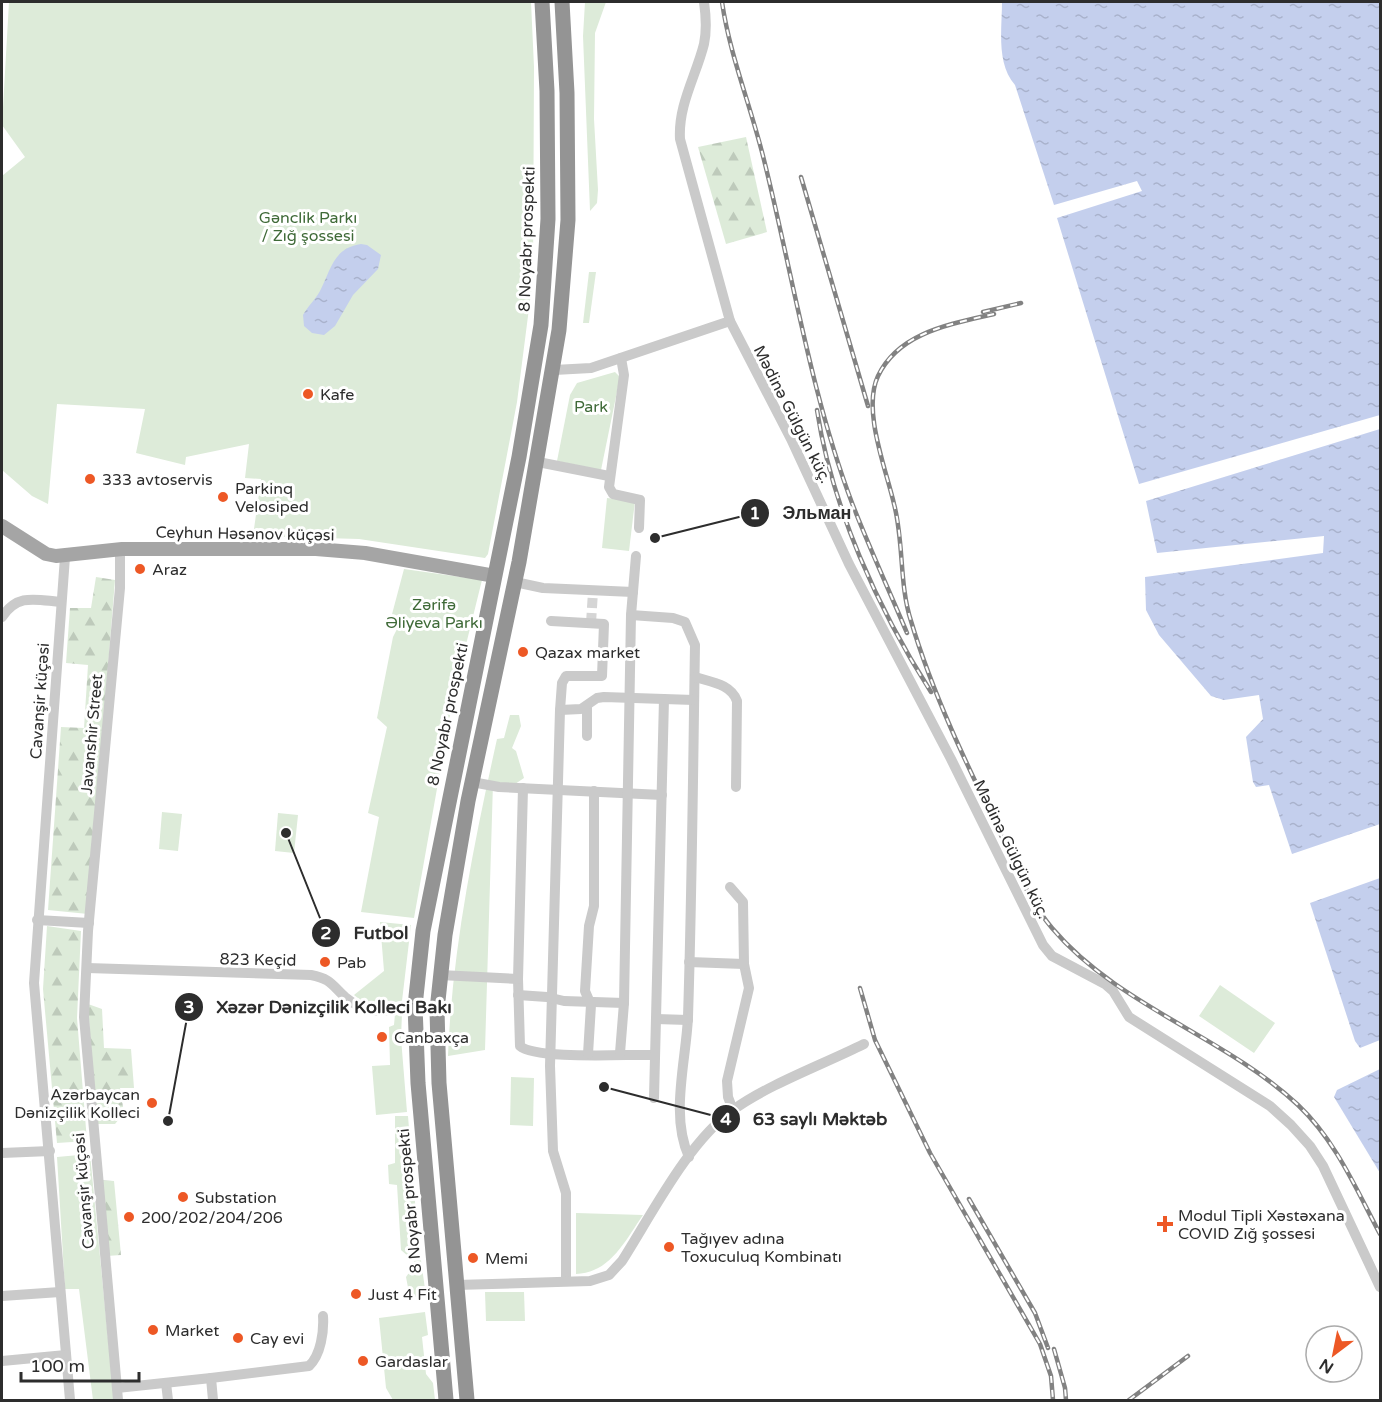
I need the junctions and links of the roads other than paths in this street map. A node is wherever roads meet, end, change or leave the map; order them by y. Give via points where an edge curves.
1 (542, 2) edge
2 (562, 2) edge
3 (704, 2) edge
4 (730, 321) junction
5 (621, 358) junction
6 (554, 370) junction
7 (538, 462) junction
8 (609, 476) junction
9 (2, 526) edge
10 (639, 528) dead end
11 (120, 549) junction
12 (636, 556) dead end
13 (65, 557) junction
14 (495, 576) junction
15 (515, 582) junction
16 (633, 592) junction
17 (61, 602) junction
18 (631, 615) junction
19 (2, 617) edge
20 (551, 621) dead end
21 (694, 677) junction
22 (630, 697) junction
23 (664, 699) junction
24 (694, 700) junction
25 (587, 707) junction
26 (560, 710) junction
27 (587, 736) dead end
28 (472, 782) junction
29 (736, 787) dead end
30 (523, 788) junction
31 (556, 790) junction
32 (594, 792) junction
33 (629, 793) junction
34 (662, 795) junction
35 (730, 887) dead end
36 (37, 920) junction
37 (89, 923) junction
38 (689, 962) junction
39 (744, 964) junction
40 (87, 968) junction
41 (440, 975) junction
42 (518, 979) junction
43 (518, 995) junction
44 (554, 998) junction
45 (589, 1000) junction
46 (624, 1003) junction
47 (415, 1006) junction
48 (656, 1018) junction
49 (688, 1020) junction
50 (864, 1044) dead end
51 (620, 1053) junction
52 (551, 1054) junction
53 (588, 1054) junction
54 (655, 1055) junction
55 (654, 1098) dead end
56 (733, 1110) junction
57 (50, 1151) junction
58 (2, 1153) edge
59 (689, 1157) junction
60 (566, 1281) junction
61 (456, 1285) junction
62 (1380, 1287) edge
63 (60, 1292) junction
64 (2, 1296) edge
65 (323, 1316) dead end
66 (66, 1355) junction
67 (2, 1360) edge
68 (211, 1378) junction
69 (166, 1383) junction
70 (117, 1388) junction
71 (70, 1401) edge
72 (118, 1401) edge
73 (168, 1401) edge
74 (213, 1401) edge
75 (446, 1401) edge
76 (467, 1401) edge

1 - 14 highway, 8 Noyabr prospekti via 548,161 544,284 534,367
2 - 6 highway via 567,227
3 - 4 street, Mədinə Gülgün küç. via 704,44 683,105 680,139
4 - 5 street
4 - 62 street, Mədinə Gülgün küç. via 1043,945 1062,963 1105,984 1129,1017 1270,1106 1292,1125 1323,1166
5 - 6 street via 579,371
5 - 8 street via 624,375
6 - 7 highway
7 - 8 street
7 - 15 highway
8 - 10 street via 610,492 640,500
9 - 13 main road, Ceyhun Həsənov küçəsi via 46,554
11 - 13 main road, Ceyhun Həsənov küçəsi
11 - 14 main road, Ceyhun Həsənov küçəsi via 336,550
11 - 37 street, Javanshir Street via 120,588
12 - 16 street
13 - 17 street, Cavanşir küçəsi
14 - 15 highway
14 - 47 highway, 8 Noyabr prospekti via 423,931
15 - 16 street via 543,588
15 - 28 highway
16 - 18 street
17 - 19 street via 24,600 9,606
17 - 36 street, Cavanşir küçəsi
18 - 21 street via 685,622 694,640
18 - 22 street
20 - 26 street via 604,624 602,676 566,676
21 - 24 street
21 - 29 street via 734,692
22 - 23 street
22 - 25 street via 597,698
22 - 33 street
23 - 24 street
23 - 34 street
24 - 38 street
25 - 26 street
25 - 27 street
26 - 31 street
28 - 30 street
28 - 41 highway
30 - 31 street
30 - 42 street
31 - 32 street
31 - 44 street
32 - 33 street
32 - 45 street via 594,906 585,990
33 - 34 street
33 - 46 street
34 - 48 street
35 - 39 street via 743,902
36 - 37 street
36 - 57 street, Cavanşir küçəsi via 34,983
37 - 40 street, Cavanşir küçəsi
38 - 39 street
38 - 49 street
39 - 56 street via 748,997 727,1081
40 - 47 street, 823 Keçid via 311,975 330,980 345,997 365,1010 384,1012
40 - 70 street, Cavanşir küçəsi via 84,1017
41 - 42 street
41 - 61 highway via 438,1074
42 - 43 street
43 - 44 street
43 - 52 street via 520,1046 530,1052
44 - 45 street
44 - 52 street
45 - 46 street
45 - 53 street
46 - 51 street
47 - 75 highway, 8 Noyabr prospekti via 418,1083
48 - 49 street
48 - 54 street
49 - 59 street via 681,1131
50 - 56 street
51 - 53 street
51 - 54 street
52 - 53 street
52 - 60 street via 553,1151 566,1193
54 - 55 street
56 - 59 street
57 - 58 street
57 - 63 street, Cavanşir küçəsi
59 - 60 street via 616,1269 599,1280
60 - 61 street
61 - 76 highway
63 - 64 street
63 - 66 street, Cavanşir küçəsi
65 - 68 street via 324,1332 309,1366
66 - 67 street
66 - 71 street, Cavanşir küçəsi
68 - 69 street
68 - 74 street
69 - 70 street
69 - 73 street
70 - 72 street, Cavanşir küçəsi

